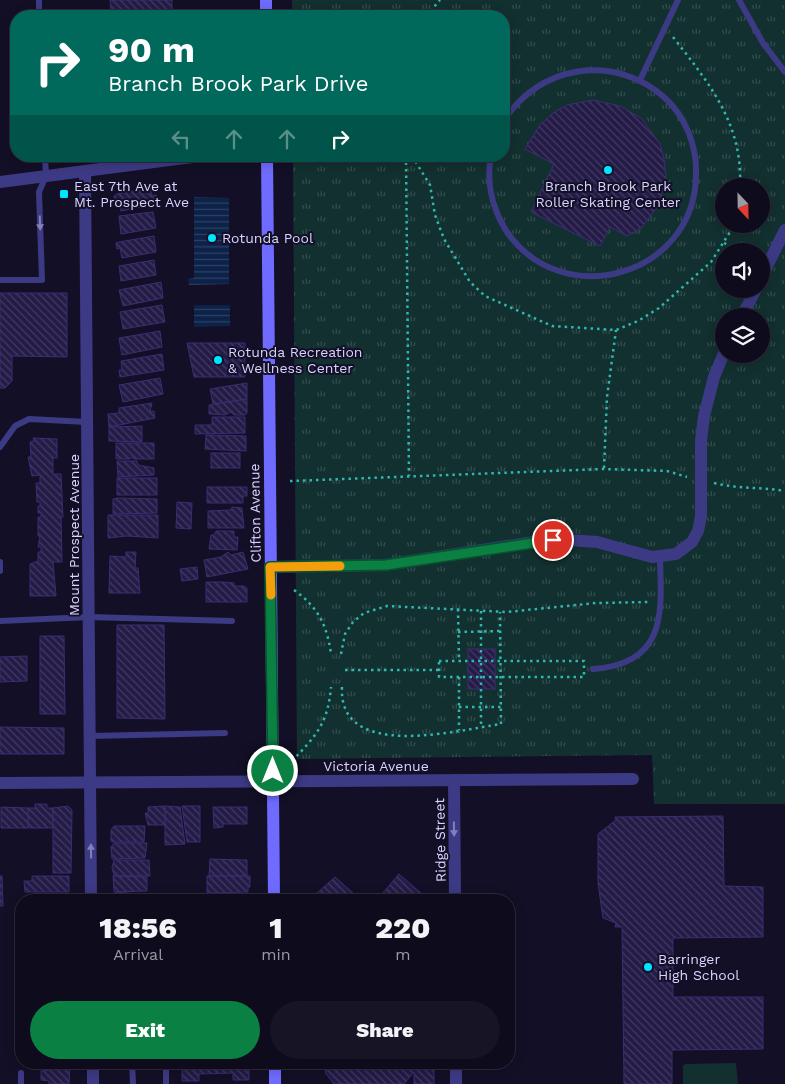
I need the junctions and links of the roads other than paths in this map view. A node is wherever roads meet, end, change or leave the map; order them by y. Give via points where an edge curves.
1 (678, 0) edge
2 (739, 0) edge
3 (785, 72) edge
4 (640, 80) junction
5 (510, 111) edge
6 (45, 162) edge
7 (154, 162) edge
8 (267, 162) edge
9 (491, 162) edge
10 (85, 171) junction
11 (46, 176) junction
12 (0, 182) edge
13 (785, 230) edge
14 (770, 260) edge
15 (0, 280) edge
16 (720, 363) edge
17 (88, 422) junction
18 (0, 447) edge
19 (660, 558) junction
20 (0, 562) edge
21 (270, 567) junction
22 (0, 571) edge
23 (89, 617) junction
24 (0, 621) edge
25 (232, 621) dead end
26 (593, 670) dead end
27 (225, 733) dead end
28 (90, 736) junction
29 (633, 779) dead end
30 (454, 780) junction
31 (273, 781) junction
32 (90, 782) junction
33 (0, 783) edge
34 (91, 894) edge
35 (274, 894) edge
36 (455, 894) edge
37 (93, 1069) edge
38 (132, 1069) edge
39 (166, 1069) edge
40 (275, 1069) edge
41 (456, 1069) edge
42 (21, 1073) dead end
43 (21, 1084) edge
44 (93, 1084) edge
45 (133, 1084) edge
46 (166, 1084) edge
47 (275, 1084) edge
48 (456, 1084) edge

1 - 4 lane
2 - 3 lane via 763,43
4 - 5 lane via 608,70 564,73 544,81
4 - 9 lane via 669,102 682,120 692,141 696,163 692,205 683,224 672,240 642,264 607,276 588,277 553,269 537,261 523,250 500,221 489,185
6 - 11 lane
7 - 10 street
8 - 21 main road, Clifton Avenue
10 - 11 street
10 - 17 street, Mount Prospect Avenue
11 - 12 street
11 -> 15 lane via 39,192 42,280
13 - 14 street
16 - 19 street via 704,416 698,531 682,551
17 - 18 lane via 29,419 15,426
17 - 23 street, Mount Prospect Avenue
19 - 21 street via 597,542 553,540 386,565
19 - 26 lane via 662,608 652,639 626,662
20 - 22 lane
21 - 31 main road, Clifton Avenue
23 - 24 lane
23 - 25 lane
23 - 28 street, Mount Prospect Avenue
27 - 28 lane
28 - 32 street, Mount Prospect Avenue
29 - 30 street, Victoria Avenue
30 - 31 street, Victoria Avenue
30 -> 36 street, Ridge Street
31 - 32 street, Victoria Avenue
31 - 35 main road, Clifton Avenue
32 - 33 street, Victoria Avenue
34 -> 32 street, Mount Prospect Avenue
37 - 44 street
38 - 45 lane
39 - 46 lane
40 - 47 main road
41 - 48 street
42 - 43 lane

